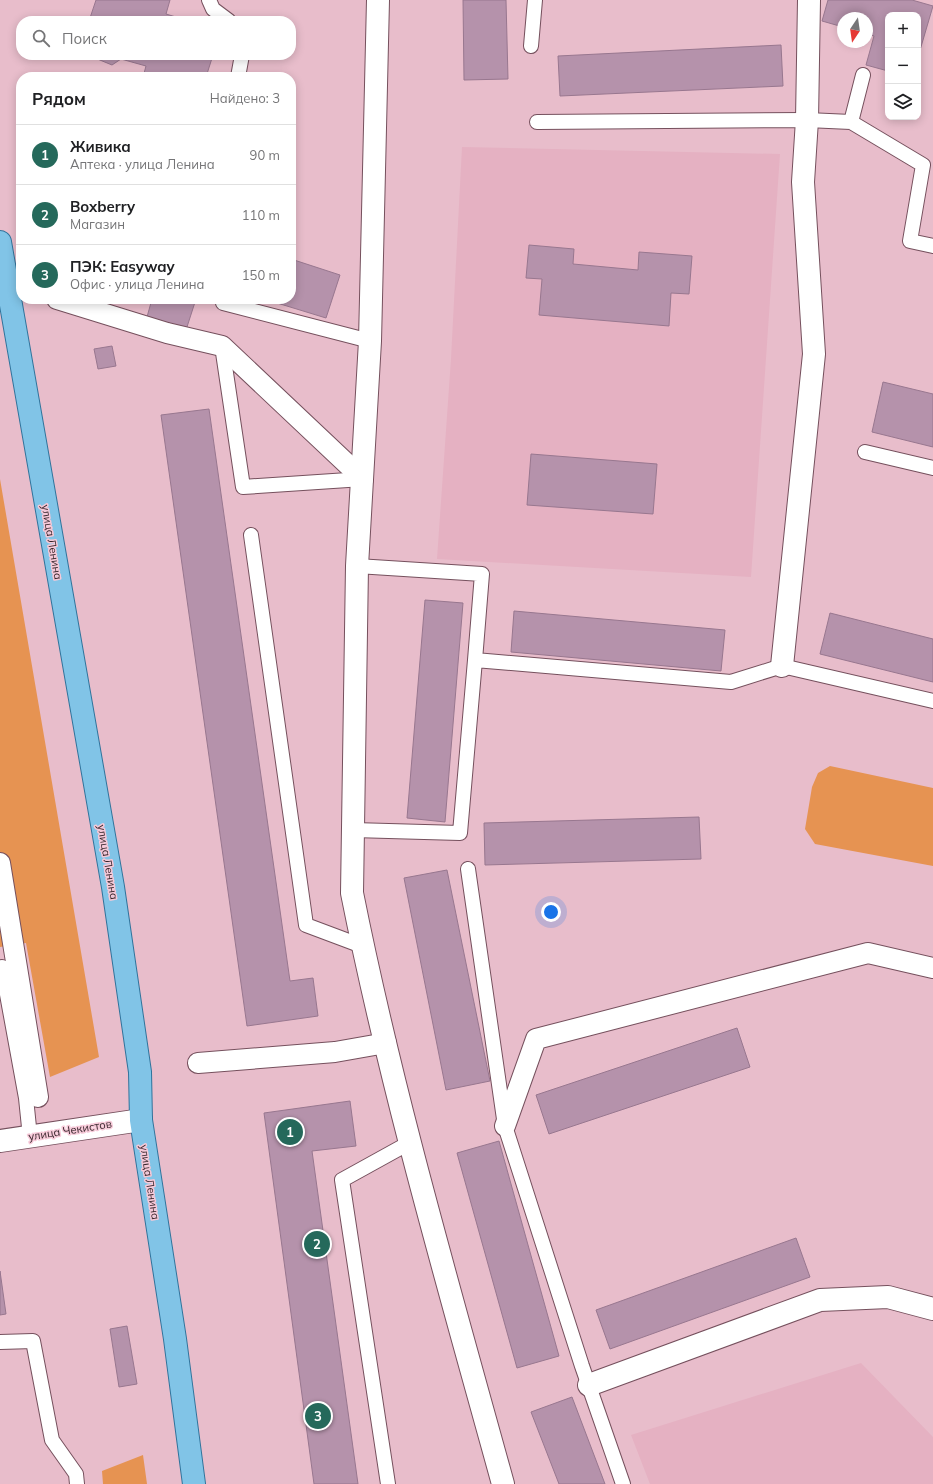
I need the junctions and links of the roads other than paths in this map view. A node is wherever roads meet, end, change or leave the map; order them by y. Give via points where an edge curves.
1 (209, 0) edge
2 (378, 0) edge
3 (535, 0) edge
4 (808, 0) edge
5 (222, 16) edge
6 (531, 46) dead end
7 (241, 60) edge
8 (239, 72) edge
9 (863, 75) dead end
10 (807, 120) junction
11 (537, 122) dead end
12 (851, 122) junction
13 (0, 242) edge
14 (933, 246) edge
15 (9, 283) edge
16 (73, 304) edge
17 (226, 304) edge
18 (370, 341) junction
19 (222, 346) junction
20 (865, 452) dead end
21 (933, 468) edge
22 (363, 479) junction
23 (251, 535) dead end
24 (357, 566) junction
25 (475, 660) junction
26 (782, 666) junction
27 (933, 701) edge
28 (353, 830) junction
29 (0, 863) edge
30 (468, 869) dead end
31 (362, 946) junction
32 (0, 968) edge
33 (933, 968) edge
34 (386, 1043) junction
35 (198, 1063) dead end
36 (38, 1097) dead end
37 (141, 1120) junction
38 (505, 1126) junction
39 (30, 1137) junction
40 (0, 1141) edge
41 (409, 1143) junction
42 (933, 1309) edge
43 (0, 1342) edge
44 (589, 1385) junction
45 (77, 1484) edge
46 (194, 1484) edge
47 (388, 1484) edge
48 (503, 1484) edge
49 (623, 1484) edge

1 - 5 lane via 213,9
2 - 18 street
3 - 6 lane
4 - 10 street
7 - 8 lane
9 - 12 lane
10 - 11 lane
10 - 12 lane
10 - 26 street via 803,182 814,354
12 - 14 lane via 923,165 910,241
13 - 15 main road, улица Ленина
15 - 37 main road, улица Ленина via 112,887 140,1072
16 - 19 street via 166,333
17 - 18 lane
18 - 22 street
19 - 22 street
19 - 22 lane via 243,487
20 - 21 lane
22 - 24 street
23 - 31 lane via 306,925
24 - 25 lane via 482,574
24 - 28 street
25 - 26 lane via 731,682
25 - 28 lane via 460,832
26 - 27 lane
28 - 31 street via 352,894
29 - 36 street
30 - 38 lane
31 - 34 street
32 - 39 lane via 2,967 26,1098
33 - 38 street via 868,953 536,1039
34 - 35 street via 335,1052
34 - 41 street
37 - 39 street, улица Чекистов
37 - 46 main road, улица Ленина via 175,1339
38 - 44 lane
39 - 40 street, улица Чекистов
41 - 47 lane via 342,1180
41 - 48 street
42 - 44 street via 888,1297 820,1300
43 - 45 lane via 33,1341 52,1440 76,1474
44 - 49 lane

